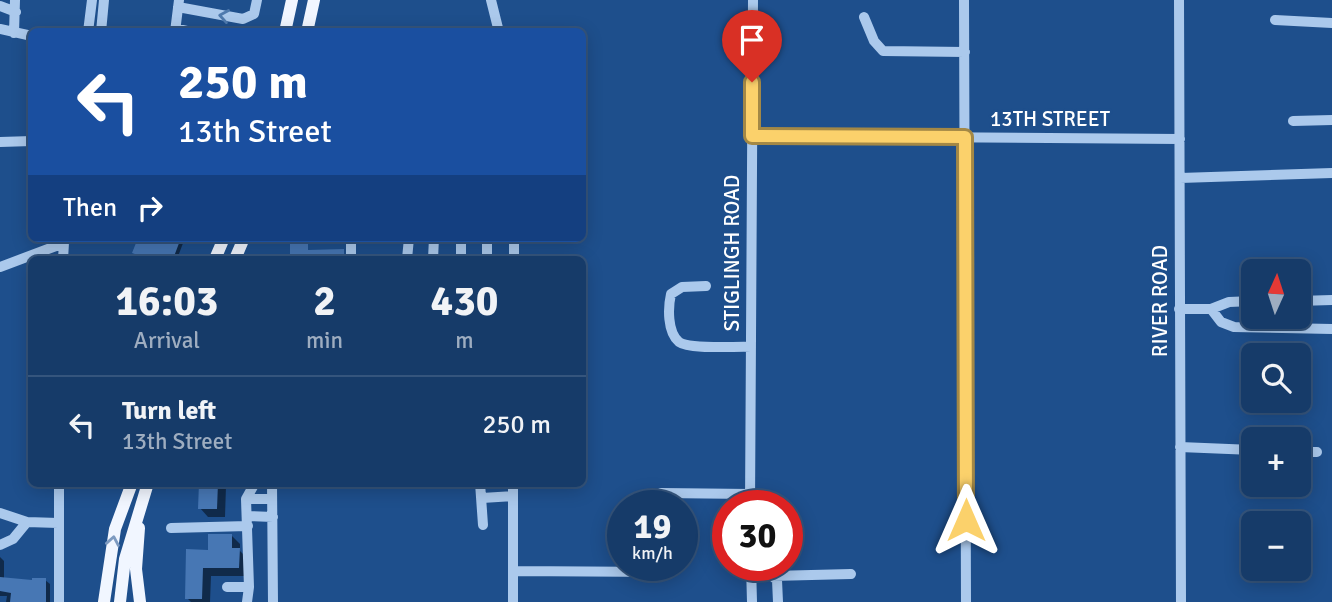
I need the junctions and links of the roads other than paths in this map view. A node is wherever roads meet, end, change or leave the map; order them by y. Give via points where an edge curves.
1 (92, 0) edge
2 (104, 0) edge
3 (257, 0) edge
4 (292, 0) edge
5 (314, 0) edge
6 (491, 0) edge
7 (753, 0) edge
8 (964, 0) edge
9 (1179, 0) edge
10 (16, 3) edge
11 (179, 4) edge
12 (0, 6) edge
13 (864, 17) dead end
14 (1275, 20) dead end
15 (1332, 23) edge
16 (88, 28) edge
17 (101, 28) edge
18 (175, 28) edge
19 (286, 28) edge
20 (308, 28) edge
21 (498, 28) edge
22 (0, 29) edge
23 (14, 33) junction
24 (28, 35) edge
25 (965, 52) junction
26 (1332, 120) edge
27 (1293, 121) dead end
28 (752, 136) junction
29 (965, 137) junction
30 (1180, 139) junction
31 (28, 141) edge
32 (0, 142) edge
33 (1332, 173) edge
34 (1180, 178) junction
35 (61, 242) edge
36 (0, 267) edge
37 (706, 286) dead end
38 (1311, 300) edge
39 (1332, 300) edge
40 (1241, 302) edge
41 (1179, 309) junction
42 (1211, 309) junction
43 (1332, 329) edge
44 (751, 347) junction
45 (1180, 447) junction
46 (1241, 450) edge
47 (1311, 452) edge
48 (1317, 452) dead end
49 (59, 487) edge
50 (131, 487) edge
51 (146, 487) edge
52 (253, 487) edge
53 (272, 487) edge
54 (481, 487) edge
55 (513, 487) edge
56 (750, 490) edge
57 (143, 496) junction
58 (513, 496) junction
59 (482, 498) junction
60 (246, 499) junction
61 (272, 499) junction
62 (0, 513) edge
63 (273, 516) junction
64 (248, 521) junction
65 (27, 522) junction
66 (58, 523) junction
67 (482, 525) dead end
68 (171, 528) dead end
69 (0, 545) edge
70 (513, 571) junction
71 (607, 572) edge
72 (851, 574) dead end
73 (803, 575) edge
74 (751, 581) edge
75 (777, 581) edge
76 (227, 587) dead end
77 (249, 587) junction
78 (59, 602) edge
79 (104, 602) edge
80 (121, 602) edge
81 (140, 602) edge
82 (247, 602) edge
83 (273, 602) edge
84 (513, 602) edge
85 (752, 602) edge
86 (778, 602) edge
87 (966, 602) edge
88 (1181, 602) edge

1 - 16 street
2 - 17 street
3 -> 11 street via 254,14 243,19
4 - 19 main road
5 - 20 main road
6 - 21 street
7 - 28 street, STIGLINGH ROAD
8 - 25 street
9 - 30 street, RIVER ROAD
10 - 12 street
10 - 23 street
11 - 18 street
13 - 25 street via 883,51
14 - 15 street
22 - 23 street
23 - 24 street
25 - 29 street
26 - 27 street
28 - 29 street, 13TH STREET
28 - 44 street, STIGLINGH ROAD
29 - 30 street, 13TH STREET
29 - 87 street
30 - 34 street, RIVER ROAD
31 - 32 street
33 - 34 street
34 - 41 street, RIVER ROAD
35 - 36 street
37 - 44 street via 682,287 670,296 670,324 677,339 688,345
38 - 39 street
40 - 42 street
41 - 42 street
41 - 45 street, RIVER ROAD
42 - 43 street via 1221,322 1234,327
44 - 56 street, STIGLINGH ROAD
45 - 46 street
45 - 88 street, RIVER ROAD
47 - 48 street
49 - 66 street
79 -> 50 main road via 115,529
51 - 57 main road
52 - 60 street
53 - 61 street
54 - 59 street
55 - 58 street
57 - 80 main road via 125,559
57 - 81 main road via 137,550
58 - 59 street
58 - 70 street
59 - 67 street
60 - 61 street
60 - 64 street
61 - 63 street
62 - 65 street
63 - 64 street
63 - 83 street
64 - 68 street
64 - 77 street
65 - 66 street
65 - 69 street via 13,539
66 - 78 street
70 - 71 street
70 - 84 street
72 - 73 street
74 - 85 street
75 - 86 street
76 - 77 street
77 - 82 street

